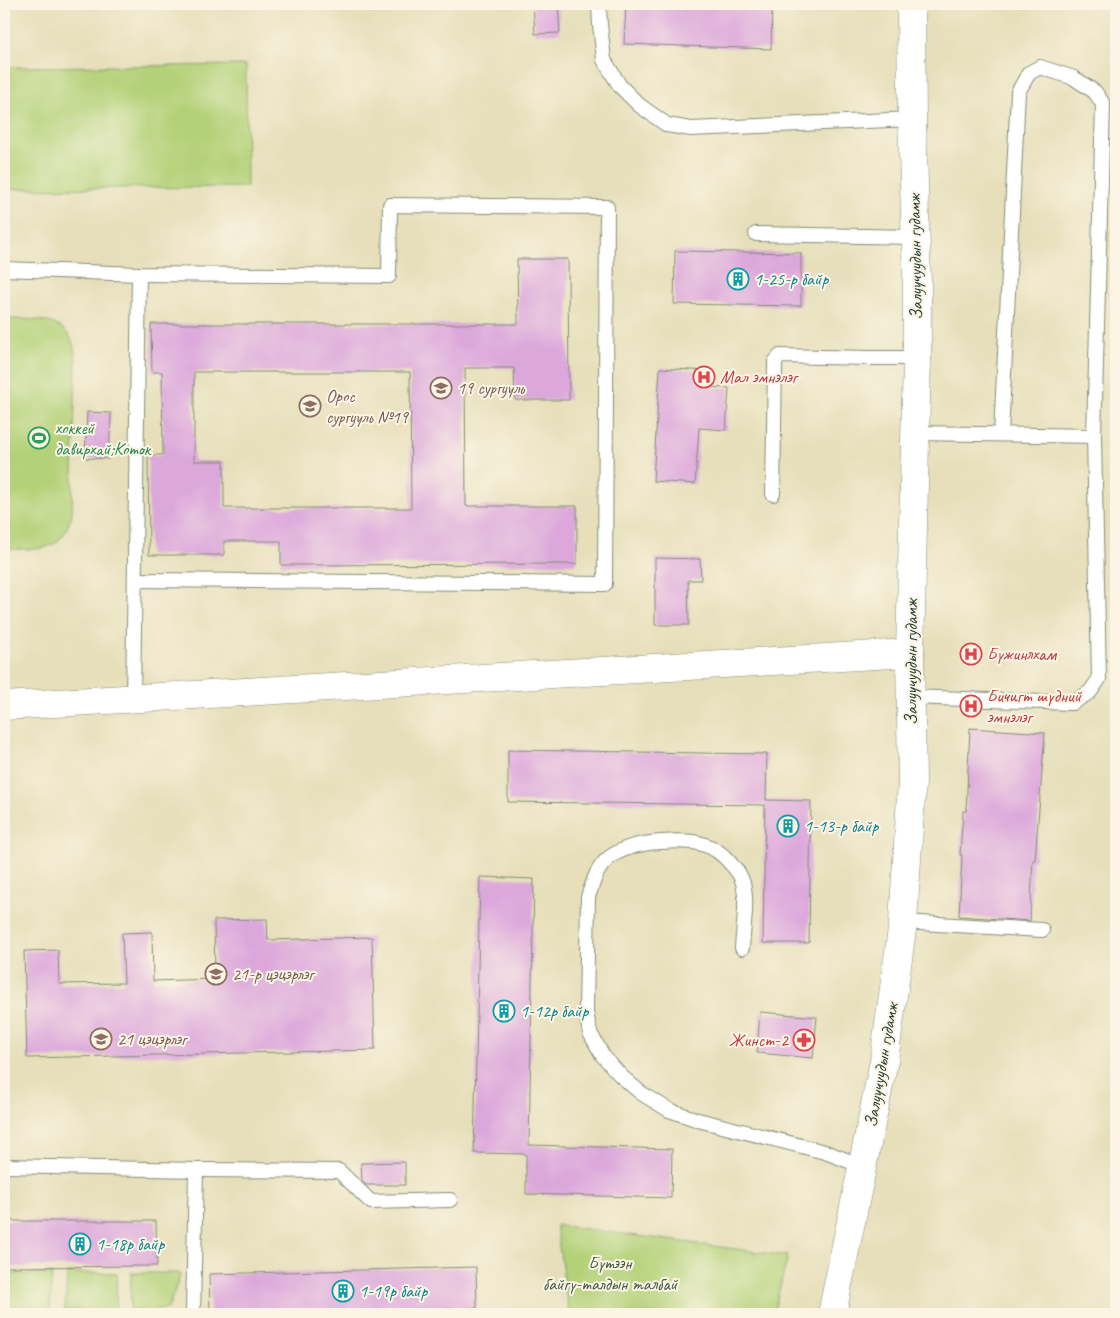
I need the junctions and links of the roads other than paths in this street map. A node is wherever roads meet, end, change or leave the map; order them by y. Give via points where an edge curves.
1 (599, 4) edge
2 (911, 4) edge
3 (912, 119) junction
4 (756, 234) dead end
5 (916, 237) junction
6 (4, 269) edge
7 (139, 274) junction
8 (917, 358) junction
9 (915, 432) junction
10 (1001, 434) junction
11 (1094, 436) junction
12 (773, 494) dead end
13 (135, 580) junction
14 (910, 653) junction
15 (911, 697) junction
16 (132, 699) junction
17 (4, 706) edge
18 (903, 922) junction
19 (1042, 930) dead end
20 (742, 948) dead end
21 (4, 1166) edge
22 (862, 1166) junction
23 (196, 1170) junction
24 (450, 1200) dead end
25 (193, 1314) edge
26 (832, 1314) edge

1 - 3 lane via 604,60 620,86 666,125 692,129
2 - 3 street, Залуучуудын гудамж
3 - 5 street, Залуучуудын гудамж
4 - 5 lane
5 - 8 street, Залуучуудын гудамж
6 - 7 lane
7 - 13 lane
7 - 13 lane via 389,276 390,205 608,207 605,584
8 - 9 street, Залуучуудын гудамж
8 - 12 lane via 780,356 775,362
9 - 10 lane
9 - 14 street, Залуучуудын гудамж
10 - 11 lane
10 - 11 lane via 1018,92 1029,74 1040,67 1074,78 1095,92 1104,104
11 - 15 lane via 1098,679 1090,692 1072,703
13 - 16 lane
14 - 15 street, Залуучуудын гудамж
14 - 16 street
15 - 18 street, Залуучуудын гудамж via 912,782
16 - 17 street
18 - 19 lane
18 - 22 street, Залуучуудын гудамж via 884,1062
20 - 22 lane via 743,883 722,853 696,842 680,841 650,843 611,857 597,873 588,897 586,1012 590,1033 603,1056 621,1076 669,1110 825,1152
21 - 23 lane
22 - 26 street, Залуучуудын гудамж
23 - 24 lane via 339,1171 371,1202
23 - 25 lane

